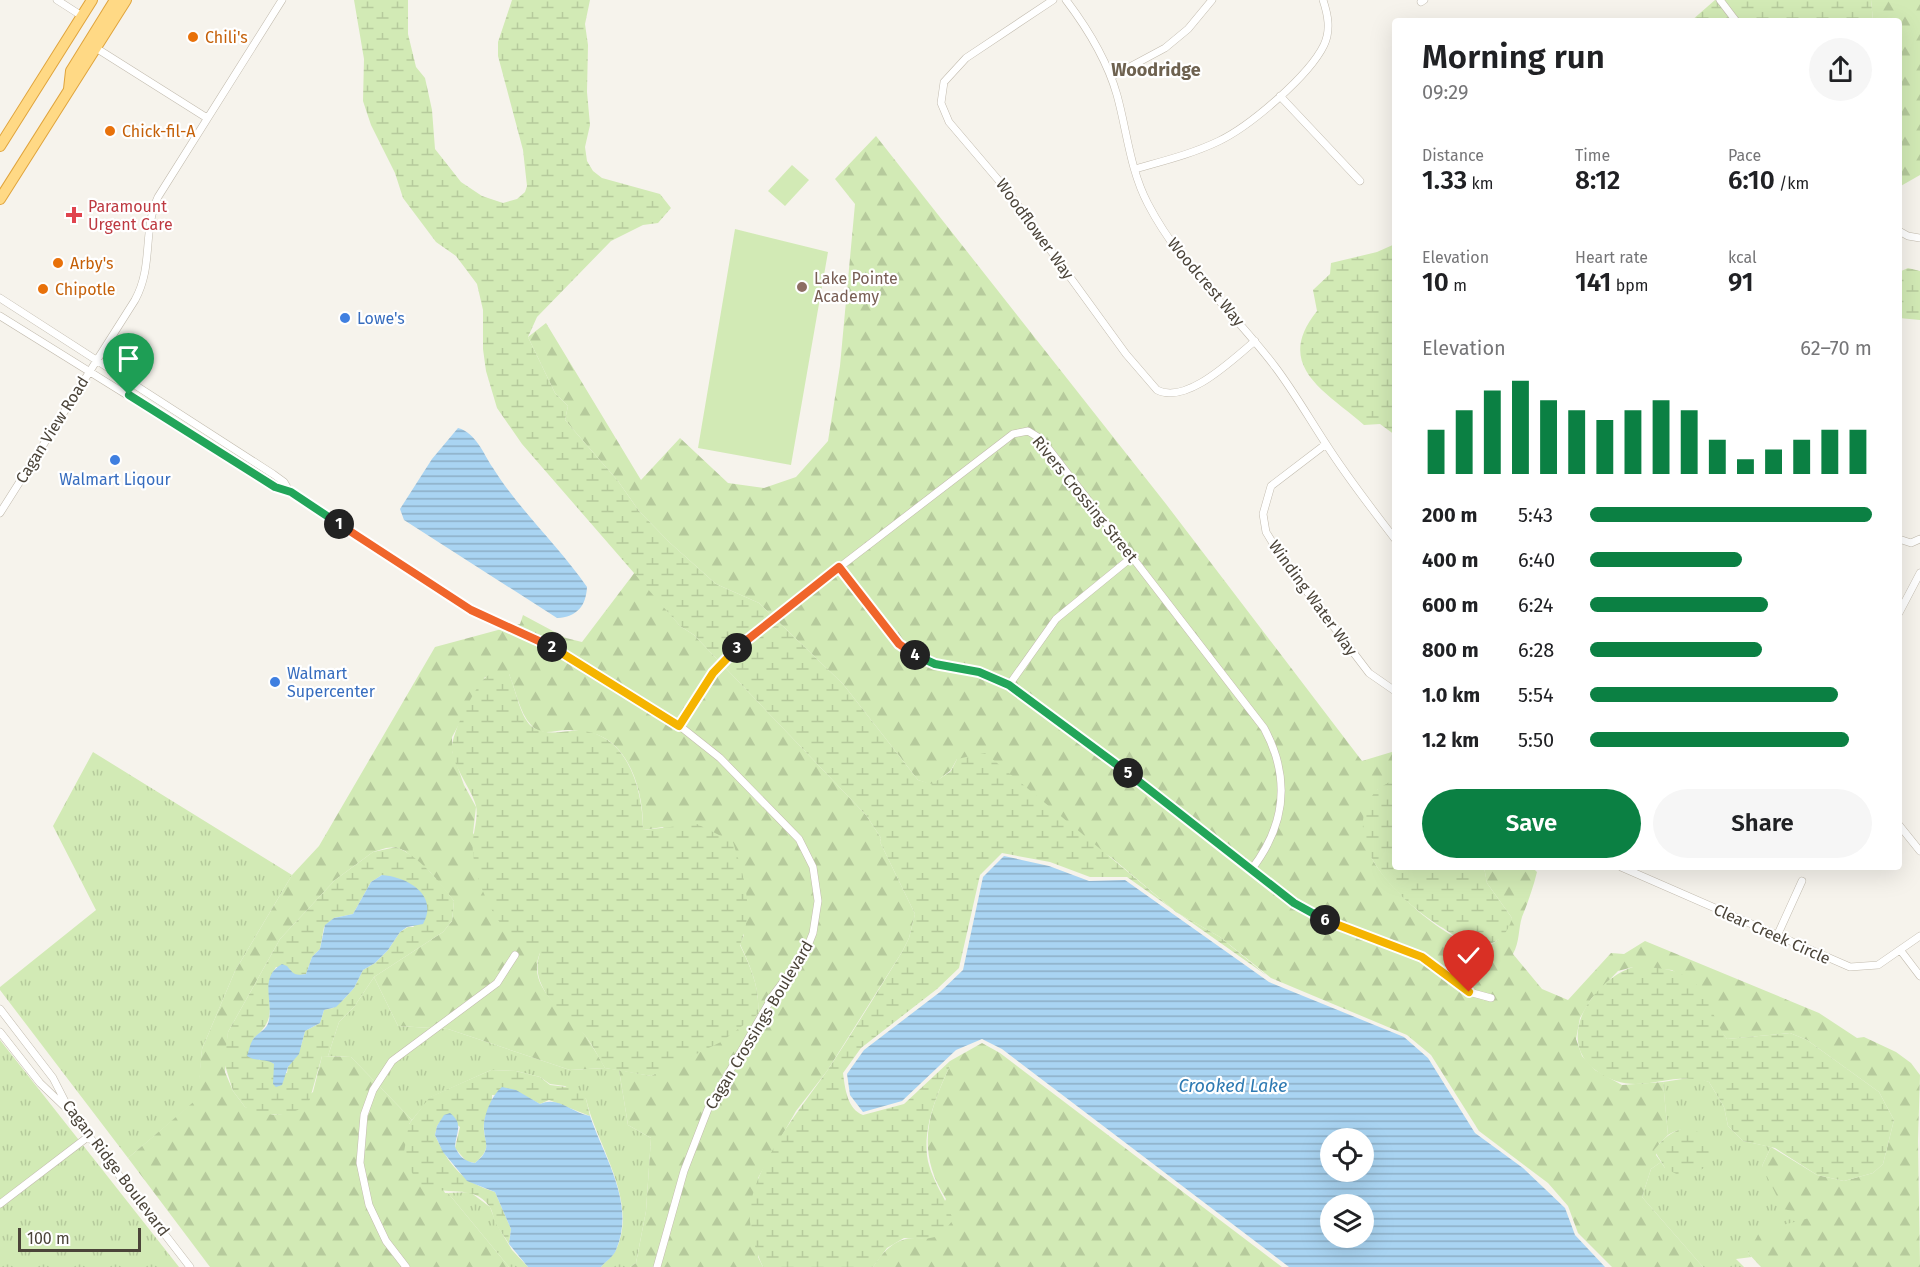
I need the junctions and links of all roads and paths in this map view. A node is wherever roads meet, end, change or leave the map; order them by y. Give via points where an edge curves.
1 (57, 0) edge
2 (92, 0) edge
3 (115, 0) edge
4 (126, 0) edge
5 (282, 0) edge
6 (1053, 0) edge
7 (1066, 0) edge
8 (1212, 0) edge
9 (1323, 0) edge
10 (1720, 0) edge
11 (82, 16) junction
12 (1734, 18) edge
13 (96, 48) junction
14 (1111, 77) junction
15 (69, 90) junction
16 (1280, 96) junction
17 (207, 118) junction
18 (0, 146) edge
19 (1135, 169) junction
20 (1360, 181) dead end
21 (0, 199) edge
22 (1902, 233) edge
23 (1920, 238) edge
24 (0, 298) edge
25 (0, 316) edge
26 (1256, 342) junction
27 (96, 361) junction
28 (90, 371) junction
29 (1326, 444) junction
30 (291, 492) junction
31 (0, 513) edge
32 (1392, 535) edge
33 (1920, 539) edge
34 (1902, 540) edge
35 (1132, 557) junction
36 (839, 567) junction
37 (1920, 573) edge
38 (1902, 607) edge
39 (1009, 685) junction
40 (1392, 689) edge
41 (679, 726) junction
42 (1902, 829) edge
43 (1920, 851) edge
44 (1251, 870) junction
45 (1628, 870) edge
46 (1802, 881) dead end
47 (1777, 936) junction
48 (1920, 936) edge
49 (1901, 951) junction
50 (515, 955) dead end
51 (1920, 976) edge
52 (1491, 998) dead end
53 (0, 1009) edge
54 (0, 1032) edge
55 (71, 1113) junction
56 (89, 1136) junction
57 (0, 1204) edge
58 (190, 1267) edge
59 (406, 1267) edge
60 (657, 1267) edge

1 - 11 street
2 - 11 highway
3 - 15 highway via 71,71
4 - 13 highway
5 - 17 street, Cagan View Road
6 - 26 street, Woodflower Way via 957,67 941,90 943,110 1157,390 1176,393 1198,385
7 - 14 street, Woodcrest Way via 1091,35
8 - 14 street via 1188,29 1165,48
9 - 16 street via 1329,26 1325,44
10 - 12 street
11 - 18 highway
13 - 15 highway
13 - 17 street
14 - 19 street, Woodcrest Way
15 - 21 highway
16 - 19 street via 1219,141
16 - 20 street
17 - 27 street, Cagan View Road via 158,197 150,219 144,281
19 - 26 street, Woodcrest Way via 1147,202 1169,240
22 - 23 street
24 - 27 street
25 - 28 street, Cagan Crossings Boulevard
26 - 29 street, Woodcrest Way
27 - 28 street, Cagan View Road
27 - 30 street via 281,479
28 - 30 street, Cagan Crossings Boulevard via 275,487
28 - 31 street, Cagan View Road
29 - 32 street, Woodcrest Way
29 - 40 street, Winding Water Way via 1271,486 1264,524 1273,547 1320,612 1369,673
30 - 41 street, Cagan Crossings Boulevard via 471,610 546,644
33 - 34 street via 1911,543
35 - 36 street, Rivers Crossing Street via 1041,439 1028,431 1013,434
35 - 39 street via 1056,619
35 - 44 street, Rivers Crossing Street via 1264,728 1276,750 1282,775 1277,818 1266,851
36 - 39 street via 899,644 921,659 979,672
36 - 41 street, Rivers Crossing Street via 746,639 713,673
37 - 38 street
39 - 44 street
41 - 60 street, Cagan Crossings Boulevard via 720,758 799,840 813,867 818,901 805,953 774,994 708,1109 684,1171
42 - 43 street
44 - 52 street via 1318,917 1400,947 1442,970 1469,992
45 - 47 street, Clear Creek Circle
46 - 47 street
47 - 49 street, Clear Creek Circle via 1850,967 1878,965
48 - 49 street, Clear Creek Circle
49 - 51 street
50 - 59 street via 497,983 392,1061 373,1090 364,1115 360,1164 369,1205 386,1241
53 - 55 street, Cagan Ridge Boulevard via 53,1078
54 - 55 street via 40,1083
55 - 56 street, Cagan Ridge Boulevard
56 - 57 street
56 - 58 street, Cagan Ridge Boulevard

